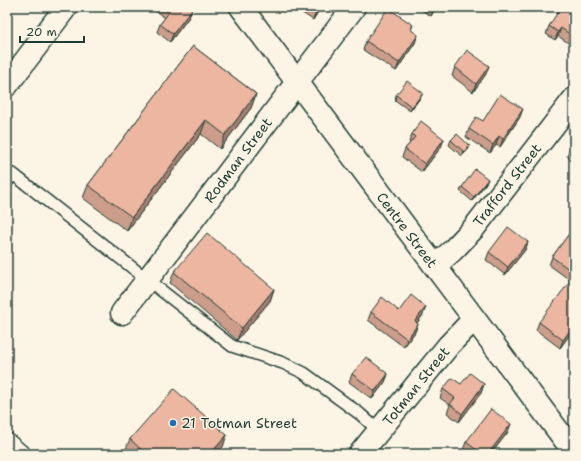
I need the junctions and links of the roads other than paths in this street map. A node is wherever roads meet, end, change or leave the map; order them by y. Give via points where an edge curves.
1 (66, 7) edge
2 (241, 7) edge
3 (354, 7) edge
4 (297, 82) junction
5 (7, 85) edge
6 (574, 99) edge
7 (7, 182) edge
8 (434, 266) junction
9 (148, 279) junction
10 (122, 313) dead end
11 (474, 319) junction
12 (379, 431) junction
13 (7, 438) edge
14 (574, 452) edge
15 (26, 454) edge
16 (360, 454) edge

1 - 5 street
2 - 4 street, Centre Street
3 - 4 street, Rodman Street
4 - 8 street, Centre Street
4 - 9 street, Rodman Street
6 - 8 street, Trafford Street via 474,228
7 - 9 lane via 13,174
8 - 11 street, Centre Street
9 - 10 street, Rodman Street
9 - 12 lane via 232,346 304,373
11 - 12 street, Totman Street via 449,344
11 - 14 street, Centre Street
12 - 16 street, Totman Street
13 - 15 lane

